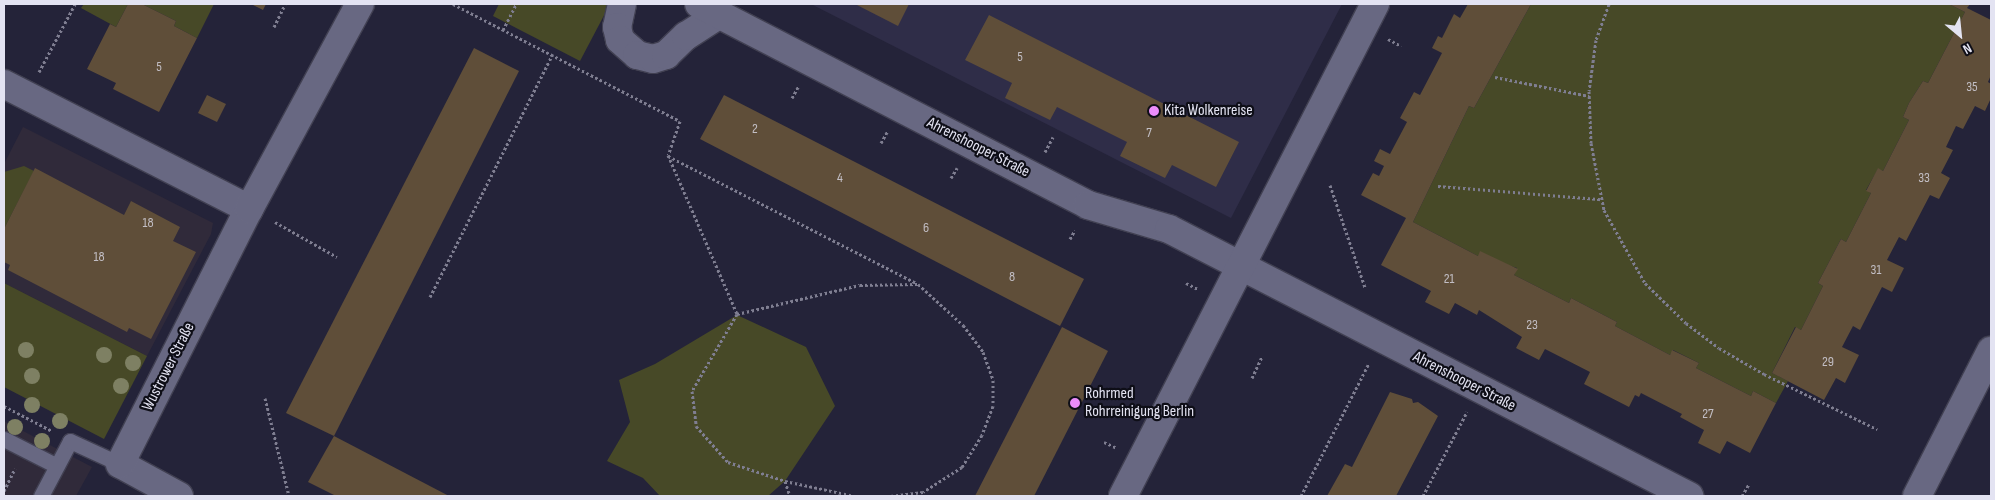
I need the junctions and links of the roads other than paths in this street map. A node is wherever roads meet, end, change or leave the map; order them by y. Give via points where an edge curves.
1 (360, 4) edge
2 (622, 4) edge
3 (1375, 4) edge
4 (710, 9) edge
5 (4, 84) edge
6 (249, 209) junction
7 (1240, 268) junction
8 (1991, 351) edge
9 (4, 438) edge
10 (120, 464) junction
11 (57, 466) junction
12 (41, 496) edge
13 (179, 496) edge
14 (1123, 496) edge
15 (1689, 496) edge
16 (1917, 496) edge

1 - 6 street, Wustrower Straße
2 - 4 street, Ahrenshooper Straße via 617,27 620,40 637,55 653,59 666,54
3 - 7 street
4 - 7 street, Ahrenshooper Straße via 1088,205 1169,229
5 - 6 street
6 - 10 street, Wustrower Straße
7 - 14 street
7 - 15 street, Ahrenshooper Straße
8 - 16 street
9 - 11 lane
10 - 11 lane via 70,441
10 - 13 street
11 - 12 lane

